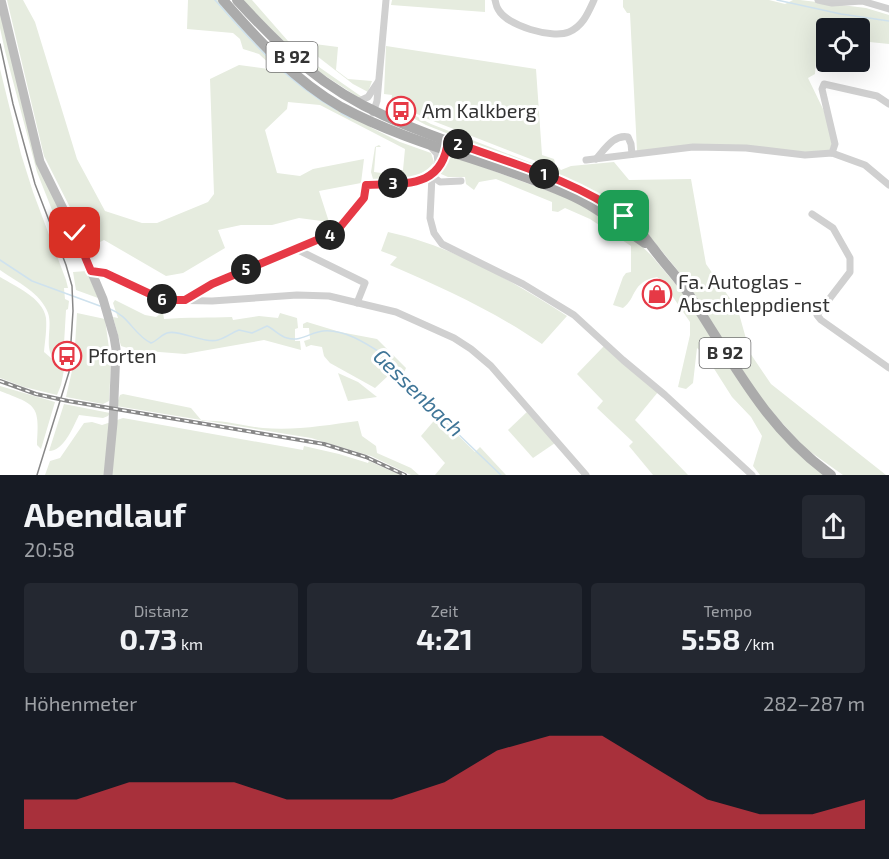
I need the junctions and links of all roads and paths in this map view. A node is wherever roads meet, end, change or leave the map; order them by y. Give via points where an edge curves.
1 (1, 0) edge
2 (223, 0) edge
3 (237, 0) edge
4 (386, 0) edge
5 (495, 0) edge
6 (594, 0) edge
7 (818, 0) edge
8 (889, 9) edge
9 (379, 80) junction
10 (357, 102) junction
11 (889, 104) edge
12 (372, 116) junction
13 (428, 143) junction
14 (449, 150) junction
15 (832, 153) junction
16 (632, 154) junction
17 (596, 159) junction
18 (586, 160) dead end
19 (432, 176) junction
20 (460, 181) dead end
21 (889, 185) edge
22 (812, 214) dead end
23 (294, 248) junction
24 (653, 248) junction
25 (91, 271) junction
26 (185, 300) junction
27 (357, 303) junction
28 (889, 368) edge
29 (108, 475) edge
30 (586, 475) edge
31 (752, 475) edge
32 (831, 475) edge

1 - 25 main road via 40,162
2 - 12 main road, B 92 via 291,70 340,106
3 - 10 main road, B 92 via 285,51
4 - 9 street
5 - 6 street via 510,21 553,36 570,32 584,22
7 - 8 street via 862,1
9 - 10 street via 368,97
9 - 12 street
10 - 12 main road, B 92
11 - 15 street via 877,96 824,84 835,144
12 - 13 main road, B 92 via 396,133
12 - 14 main road, B 92
13 - 14 main road, B 92
13 - 19 street via 438,162
14 - 19 street
14 - 24 main road, B 92 via 567,194 600,211
14 - 24 main road, B 92 via 550,176 588,192 635,225
15 - 16 street via 805,155 693,147
15 - 21 street via 865,165
16 - 17 street
16 - 17 street via 628,137 621,135
17 - 18 street
19 - 20 street via 440,182
19 - 23 street via 417,182 366,185 364,198 336,232
19 - 31 street via 430,218 442,244 523,284 574,315
22 - 28 street via 833,228 850,258 850,272 817,315
23 - 26 street
23 - 27 street via 365,283
24 - 32 main road, B 92 via 683,286 759,405 803,453
25 - 26 street via 105,273 163,300
25 - 29 main road via 116,349
26 - 27 street via 297,295 329,296
27 - 30 street via 396,312 471,349 491,366

